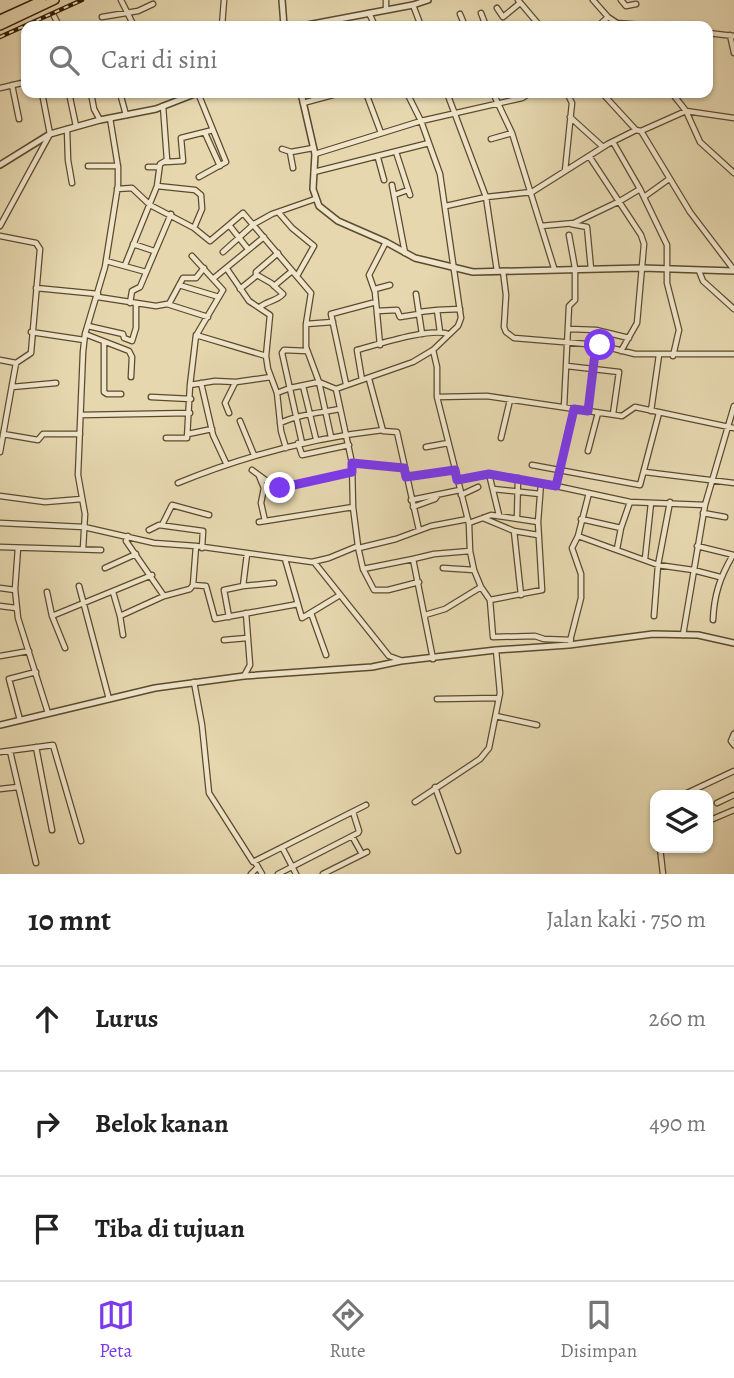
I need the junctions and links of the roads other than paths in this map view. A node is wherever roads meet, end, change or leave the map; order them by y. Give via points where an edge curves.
1 (121, 0) edge
2 (225, 0) edge
3 (282, 0) edge
4 (386, 0) edge
5 (428, 0) edge
6 (593, 0) edge
7 (621, 0) edge
8 (49, 1) edge
9 (519, 2) edge
10 (153, 4) dead end
11 (636, 4) dead end
12 (413, 5) junction
13 (497, 8) dead end
14 (386, 9) junction
15 (129, 13) junction
16 (369, 13) junction
17 (481, 13) dead end
18 (460, 14) dead end
19 (15, 16) junction
20 (54, 16) dead end
21 (608, 16) junction
22 (102, 17) dead end
23 (0, 19) edge
24 (56, 21) edge
25 (132, 21) edge
26 (223, 21) edge
27 (284, 21) edge
28 (328, 21) edge
29 (373, 21) edge
30 (419, 21) edge
31 (463, 21) edge
32 (484, 21) edge
33 (536, 21) edge
34 (603, 21) edge
35 (614, 21) edge
36 (0, 26) edge
37 (713, 33) edge
38 (732, 35) edge
39 (734, 53) edge
40 (21, 83) edge
41 (12, 85) junction
42 (0, 88) edge
43 (43, 98) edge
44 (70, 98) edge
45 (92, 98) edge
46 (121, 98) edge
47 (185, 98) edge
48 (199, 98) edge
49 (302, 98) edge
50 (322, 98) edge
51 (368, 98) edge
52 (410, 98) edge
53 (449, 98) edge
54 (495, 98) edge
55 (512, 98) edge
56 (570, 98) edge
57 (607, 98) edge
58 (676, 98) edge
59 (180, 100) joint
60 (303, 103) junction
61 (497, 103) junction
62 (163, 107) junction
63 (686, 111) junction
64 (455, 113) junction
65 (126, 115) junction
66 (570, 117) junction
67 (110, 118) junction
68 (734, 118) edge
69 (19, 119) dead end
70 (100, 120) junction
71 (421, 121) junction
72 (76, 126) junction
73 (67, 128) junction
74 (213, 130) junction
75 (638, 130) junction
76 (205, 132) junction
77 (512, 132) junction
78 (382, 133) junction
79 (50, 134) junction
80 (491, 139) dead end
81 (614, 142) junction
82 (429, 143) junction
83 (603, 147) junction
84 (282, 149) dead end
85 (314, 151) junction
86 (290, 152) junction
87 (396, 152) junction
88 (589, 156) junction
89 (378, 158) junction
90 (1, 161) edge
91 (165, 162) junction
92 (88, 166) dead end
93 (118, 166) junction
94 (220, 166) junction
95 (148, 167) dead end
96 (159, 167) junction
97 (293, 167) dead end
98 (314, 172) junction
99 (565, 172) junction
100 (734, 173) edge
101 (199, 177) dead end
102 (669, 179) junction
103 (384, 180) dead end
104 (72, 183) dead end
105 (392, 185) dead end
106 (157, 186) junction
107 (117, 189) junction
108 (640, 189) junction
109 (532, 192) junction
110 (394, 195) junction
111 (486, 197) junction
112 (644, 197) junction
113 (315, 199) junction
114 (620, 201) junction
115 (150, 205) junction
116 (446, 206) junction
117 (278, 213) junction
118 (171, 214) junction
119 (254, 224) junction
120 (570, 224) junction
121 (229, 225) junction
122 (0, 226) edge
123 (541, 226) junction
124 (194, 228) junction
125 (569, 235) dead end
126 (0, 236) edge
127 (264, 236) junction
128 (238, 237) junction
129 (386, 242) junction
130 (133, 244) junction
131 (248, 249) junction
132 (154, 251) junction
133 (223, 252) dead end
134 (278, 253) junction
135 (406, 254) junction
136 (191, 256) dead end
137 (106, 261) junction
138 (125, 265) junction
139 (204, 268) junction
140 (455, 268) junction
141 (554, 268) junction
142 (575, 268) junction
143 (642, 268) junction
144 (226, 269) junction
145 (591, 269) junction
146 (667, 270) junction
147 (734, 270) edge
148 (293, 271) junction
149 (500, 271) junction
150 (699, 271) junction
151 (146, 272) junction
152 (257, 275) junction
153 (297, 276) junction
154 (214, 279) junction
155 (179, 285) junction
156 (390, 285) dead end
157 (274, 286) junction
158 (36, 288) junction
159 (240, 289) junction
160 (374, 289) junction
161 (416, 294) dead end
162 (98, 296) junction
163 (219, 297) junction
164 (376, 302) junction
165 (133, 303) junction
166 (169, 304) junction
167 (260, 307) junction
168 (460, 309) junction
169 (734, 309) edge
170 (437, 310) junction
171 (377, 311) junction
172 (419, 313) junction
173 (208, 317) junction
174 (333, 323) junction
175 (306, 324) junction
176 (88, 326) junction
177 (570, 329) junction
178 (32, 332) junction
179 (440, 332) junction
180 (197, 334) junction
181 (422, 334) junction
182 (448, 334) junction
183 (85, 337) junction
184 (629, 338) junction
185 (104, 342) junction
186 (569, 343) junction
187 (380, 345) junction
188 (596, 345) junction
189 (433, 350) junction
190 (307, 351) junction
191 (621, 351) junction
192 (734, 354) edge
193 (659, 355) junction
194 (266, 356) junction
195 (673, 356) junction
196 (0, 360) edge
197 (16, 363) junction
198 (567, 366) junction
199 (594, 369) junction
200 (131, 377) dead end
201 (271, 377) junction
202 (369, 379) junction
203 (362, 380) junction
204 (319, 382) junction
205 (56, 383) dead end
206 (201, 383) junction
207 (236, 383) junction
208 (346, 384) junction
209 (190, 385) junction
210 (303, 386) junction
211 (12, 387) junction
212 (290, 388) junction
213 (336, 388) junction
214 (277, 393) junction
215 (121, 394) dead end
216 (150, 397) dead end
217 (437, 397) junction
218 (191, 400) junction
219 (510, 400) junction
220 (734, 406) edge
221 (564, 407) junction
222 (340, 409) junction
223 (574, 409) junction
224 (588, 411) junction
225 (651, 411) junction
226 (325, 412) junction
227 (190, 413) junction
228 (229, 413) dead end
229 (598, 413) junction
230 (659, 413) junction
231 (613, 414) junction
232 (81, 415) junction
233 (310, 415) junction
234 (296, 416) junction
235 (240, 421) dead end
236 (280, 423) junction
237 (727, 427) junction
238 (734, 428) edge
239 (212, 429) junction
240 (383, 429) junction
241 (3, 434) junction
242 (80, 434) junction
243 (188, 434) junction
244 (347, 434) junction
245 (331, 437) junction
246 (166, 438) dead end
247 (500, 438) dead end
248 (316, 439) junction
249 (300, 443) junction
250 (447, 443) junction
251 (349, 445) junction
252 (426, 447) dead end
253 (286, 448) junction
254 (588, 451) dead end
255 (0, 452) edge
256 (254, 455) junction
257 (226, 463) junction
258 (352, 463) junction
259 (532, 465) dead end
260 (404, 468) junction
261 (252, 470) dead end
262 (455, 470) junction
263 (560, 471) junction
264 (352, 472) junction
265 (644, 472) junction
266 (489, 474) junction
267 (259, 476) junction
268 (406, 477) junction
269 (518, 478) junction
270 (711, 479) junction
271 (457, 480) junction
272 (178, 482) dead end
273 (541, 483) junction
274 (734, 483) edge
275 (556, 486) junction
276 (478, 487) dead end
277 (493, 489) junction
278 (518, 490) junction
279 (461, 492) junction
280 (589, 493) junction
281 (540, 494) junction
282 (438, 495) junction
283 (0, 496) edge
284 (82, 499) junction
285 (411, 500) junction
286 (630, 502) junction
287 (670, 502) junction
288 (651, 503) junction
289 (705, 505) junction
290 (353, 507) junction
291 (413, 507) junction
292 (703, 513) junction
293 (209, 515) dead end
294 (499, 515) junction
295 (725, 517) dead end
296 (483, 518) junction
297 (517, 518) junction
298 (581, 519) junction
299 (469, 521) junction
300 (538, 522) junction
301 (0, 523) edge
302 (162, 525) junction
303 (85, 527) junction
304 (621, 528) junction
305 (149, 530) dead end
306 (419, 530) junction
307 (514, 531) junction
308 (538, 535) junction
309 (128, 536) junction
310 (578, 536) junction
311 (697, 546) junction
312 (0, 547) edge
313 (199, 547) junction
314 (358, 547) junction
315 (18, 548) junction
316 (617, 549) junction
317 (83, 550) junction
318 (101, 550) dead end
319 (470, 551) junction
320 (136, 554) junction
321 (247, 554) junction
322 (530, 555) dead end
323 (539, 555) junction
324 (733, 555) edge
325 (285, 559) junction
326 (414, 559) junction
327 (645, 559) junction
328 (314, 562) junction
329 (659, 565) junction
330 (106, 568) dead end
331 (443, 568) dead end
332 (363, 569) junction
333 (474, 570) junction
334 (693, 570) junction
335 (152, 575) junction
336 (720, 577) junction
337 (419, 582) junction
338 (274, 583) dead end
339 (192, 585) junction
340 (79, 586) dead end
341 (243, 586) junction
342 (481, 587) junction
343 (0, 588) edge
344 (15, 590) junction
345 (47, 592) dead end
346 (113, 592) junction
347 (340, 595) junction
348 (521, 595) junction
349 (164, 596) junction
350 (490, 600) junction
351 (85, 603) junction
352 (298, 604) junction
353 (0, 606) edge
354 (16, 608) junction
355 (246, 613) junction
356 (311, 613) junction
357 (52, 615) junction
358 (425, 615) junction
359 (654, 615) dead end
360 (120, 616) junction
361 (229, 617) junction
362 (713, 620) dead end
363 (122, 635) dead end
364 (683, 635) junction
365 (247, 638) junction
366 (224, 640) dead end
367 (570, 643) junction
368 (734, 643) edge
369 (65, 648) dead end
370 (496, 650) junction
371 (29, 651) junction
372 (326, 655) dead end
373 (0, 656) edge
374 (433, 659) junction
375 (401, 661) junction
376 (36, 672) junction
377 (244, 676) junction
378 (194, 681) junction
379 (499, 698) junction
380 (108, 699) junction
381 (437, 699) dead end
382 (48, 713) junction
383 (496, 716) junction
384 (20, 720) junction
385 (0, 725) edge
386 (537, 725) dead end
387 (734, 734) edge
388 (734, 744) edge
389 (36, 747) junction
390 (10, 751) junction
391 (0, 752) edge
392 (734, 771) edge
393 (18, 787) junction
394 (435, 787) junction
395 (0, 789) edge
396 (694, 790) edge
397 (734, 795) edge
398 (415, 802) dead end
399 (717, 803) dead end
400 (366, 805) dead end
401 (734, 810) edge
402 (353, 812) junction
403 (713, 819) edge
404 (52, 830) dead end
405 (352, 836) junction
406 (81, 841) dead end
407 (282, 849) junction
408 (458, 851) dead end
409 (661, 853) edge
410 (36, 863) dead end
411 (256, 864) junction
412 (292, 867) junction
413 (251, 874) edge
414 (262, 874) edge
415 (278, 874) edge
416 (296, 874) edge
417 (323, 874) edge
418 (663, 874) edge

1 - 15 street
2 - 26 street
3 - 27 street
4 - 14 street
5 - 12 street
6 - 21 street
7 - 11 street via 626,6
8 - 19 main road
9 - 13 street via 503,17
9 - 33 street
10 - 15 street
12 - 14 street
12 - 30 street
14 - 16 street
15 - 22 street
15 - 25 street
16 - 28 street
16 - 29 street
17 - 32 street
18 - 31 street
19 - 23 main road
19 - 36 main road
20 - 24 street
21 - 34 street
21 - 35 street
37 - 38 street
38 - 39 street
40 - 41 street
41 - 42 street
41 - 69 street
43 - 79 street
44 - 72 street
45 - 70 street
46 - 65 street
47 - 59 street
48 - 74 street
49 - 60 street
50 - 60 street
51 - 78 street
52 - 71 street
53 - 64 street
54 - 61 street
55 - 61 street
56 - 66 street
57 - 75 street
58 - 63 street
59 - 62 street
60 - 85 street
61 - 64 street
61 - 77 street
62 - 65 street
62 - 91 street
63 - 68 street
63 - 75 street
63 - 100 street via 700,142
64 - 71 street
64 - 111 street
65 - 67 street
66 - 83 street
66 - 99 street
67 - 70 street
67 - 93 street
70 - 72 street
71 - 78 street
71 - 82 street
72 - 73 street
73 - 79 street
73 - 104 street
74 - 76 street
74 - 94 street via 226,161
75 - 81 street
75 - 102 street
76 - 91 street via 181,139 183,161
76 - 94 street
77 - 80 street
77 - 109 street
78 - 85 street
79 - 90 street
79 - 122 street
81 - 83 street
81 - 108 street
82 - 87 street
82 - 116 street
83 - 88 street
84 - 86 street
85 - 86 street
85 - 98 street
86 - 97 street
87 - 89 street
87 - 110 street via 409,193
88 - 99 street
88 - 114 street
89 - 98 street
89 - 103 street
91 - 96 street
92 - 93 street
93 - 107 street
94 - 101 street
95 - 96 street
96 - 106 street
98 - 113 street
99 - 109 street
102 - 112 street
102 - 147 street
105 - 110 street
106 - 115 street
106 - 124 street via 195,190 201,195 202,209
107 - 115 street via 130,187
107 - 137 street
108 - 112 street
108 - 114 street
109 - 111 street
109 - 123 street
110 - 135 street
111 - 116 street
111 - 149 street
112 - 146 street via 667,245
113 - 117 street
113 - 129 street via 338,220
114 - 120 street
114 - 143 street via 643,239
115 - 118 street
115 - 130 street
116 - 140 street
117 - 119 street
117 - 153 street via 314,246
118 - 124 street
118 - 132 street
119 - 121 street via 243,213
119 - 127 street
119 - 128 street
120 - 123 street
120 - 145 street via 587,227
121 - 124 street via 210,241
121 - 128 street
123 - 141 street
125 - 142 street
126 - 158 street via 39,244
127 - 131 street
127 - 134 street
128 - 131 street
128 - 133 street
129 - 135 street
129 - 160 street via 369,275
130 - 132 street
130 - 138 street
131 - 144 street
132 - 151 street
134 - 148 street
134 - 152 street via 255,272
135 - 140 street
136 - 139 street
137 - 138 street
137 - 162 street
138 - 151 street
139 - 154 street
139 - 155 street via 196,278 184,277
140 - 149 street
140 - 168 street
141 - 142 street
141 - 149 street
142 - 145 street
142 - 177 street
143 - 145 street
143 - 146 street
143 - 184 street via 637,323
144 - 154 street
144 - 159 street
146 - 150 street
146 - 195 street via 679,330
147 - 150 street
148 - 153 street
148 - 157 street
149 - 186 street via 506,332 514,338
150 - 169 street via 703,281
151 - 165 street via 140,287 132,291
152 - 157 street
152 - 159 street
153 - 175 street via 312,296
154 - 163 street via 223,290
155 - 163 street
155 - 166 street
156 - 160 street
157 - 167 street via 282,296
158 - 162 street
158 - 178 street
159 - 167 street
160 - 164 street
161 - 172 street
162 - 165 street
162 - 176 street
163 - 173 street
164 - 171 street
164 - 174 street via 332,314
165 - 166 street
165 - 176 street via 136,328 132,341 123,334
166 - 173 street
167 - 194 street via 271,315
168 - 170 street
168 - 182 street via 459,323
170 - 172 street
170 - 179 street
171 - 172 street via 397,310 400,317
171 - 187 street
172 - 181 street
173 - 180 street
174 - 175 street
174 - 208 street
175 - 190 street
176 - 183 street
177 - 184 street
177 - 186 street
178 - 183 street
178 - 197 street via 31,353
179 - 181 street
179 - 182 street
180 - 194 street
180 - 209 street
181 - 187 street
182 - 189 street
183 - 185 street
183 - 232 street
184 - 191 street
185 - 200 street via 130,353
185 - 215 street via 104,392
186 - 188 street
186 - 198 street
187 - 203 street via 357,351
188 - 191 street
188 - 199 street
189 - 202 street
189 - 217 street
190 - 204 street
190 - 212 street via 283,350
191 - 193 street
192 - 195 street
193 - 195 street
193 - 225 street
194 - 201 street
196 - 197 street
197 - 211 street
198 - 199 street
198 - 221 street
199 - 224 street
199 - 231 street via 619,373
201 - 207 street
201 - 214 street
202 - 203 street
202 - 240 street
203 - 208 street
204 - 210 street
204 - 213 street
204 - 226 street
205 - 211 street
206 - 207 street
206 - 209 street
206 - 239 street
207 - 228 street via 225,402
208 - 213 street
209 - 218 street
210 - 212 street
210 - 233 street
211 - 241 street
212 - 214 street
212 - 234 street
213 - 222 street
214 - 236 street
216 - 218 street
217 - 219 street
217 - 250 street
218 - 227 street
219 - 221 street
219 - 247 street
220 - 237 street
221 - 223 street
222 - 226 street
222 - 244 street
223 - 224 street
223 - 263 street
224 - 229 street
225 - 230 street
225 - 231 street via 635,407 625,415
226 - 233 street
226 - 245 street
227 - 232 street
227 - 243 street
229 - 231 street
229 - 254 street
230 - 237 street
230 - 265 street
232 - 242 street
233 - 234 street
233 - 248 street
234 - 236 street
234 - 249 street
235 - 256 street
236 - 253 street
237 - 238 street
237 - 270 street
239 - 243 street
239 - 257 street
240 - 244 street
240 - 260 street via 397,431
241 - 242 street via 38,440 43,433
241 - 255 street
242 - 284 street
243 - 246 street via 186,439
244 - 245 street
244 - 251 street
245 - 248 street
248 - 249 street
249 - 251 street via 302,455
249 - 253 street
250 - 252 street
250 - 262 street
251 - 258 street
253 - 256 street
256 - 257 street
257 - 272 street
258 - 260 street
258 - 264 street
259 - 263 street
260 - 268 street
261 - 267 street
262 - 268 street
262 - 271 street
263 - 265 street via 639,486
263 - 275 street
264 - 267 street via 278,489
264 - 290 street
265 - 270 street
266 - 269 street
266 - 271 street
266 - 277 street
267 - 290 street via 264,488 262,522
268 - 285 street
269 - 273 street
269 - 278 street
270 - 274 street
270 - 289 street
271 - 279 street
273 - 275 street
273 - 281 street
275 - 280 street
276 - 279 street
277 - 278 street
277 - 294 street
278 - 281 street
278 - 297 street
279 - 282 street
279 - 299 street
280 - 286 street
280 - 298 street
281 - 300 street
282 - 285 street
282 - 291 street
283 - 284 street via 45,502
284 - 303 street
285 - 291 street
286 - 288 street
286 - 304 street
287 - 288 street
287 - 289 street
287 - 329 street
288 - 327 street
289 - 292 street
290 - 314 street
291 - 306 street
292 - 295 street
292 - 311 street
293 - 302 street via 172,505
294 - 296 street
294 - 297 street
296 - 299 street
296 - 307 street
297 - 300 street
298 - 304 street
298 - 310 street
299 - 306 street
299 - 319 street
300 - 308 street
301 - 303 street
302 - 305 street
302 - 313 street via 204,532
303 - 309 street
303 - 317 street
304 - 316 street
306 - 314 street
307 - 308 street
307 - 348 street
308 - 323 street
309 - 313 street
309 - 320 street via 126,541
310 - 316 street
310 - 367 street via 572,548 581,574 581,598
311 - 324 street
311 - 334 street
312 - 315 street
313 - 321 street
313 - 339 street
314 - 328 street
314 - 332 street
315 - 317 street
315 - 344 street
316 - 327 street
317 - 318 street
319 - 326 street
319 - 333 street
320 - 330 street
320 - 335 street
321 - 325 street
321 - 341 street
322 - 323 street
323 - 348 street via 542,590
324 - 336 street
325 - 328 street
325 - 352 street
326 - 332 street
326 - 337 street
327 - 329 street
328 - 347 street
329 - 334 street
329 - 359 street
331 - 333 street
332 - 337 street via 376,590
333 - 342 street
334 - 336 street
334 - 364 street
335 - 346 street
335 - 349 street
336 - 362 street
337 - 358 street
338 - 341 street
339 - 349 street
339 - 361 street via 207,586 215,619
340 - 351 street
341 - 361 street via 224,590
342 - 350 street
342 - 358 street via 445,609
343 - 344 street
344 - 354 street
345 - 357 street
346 - 351 street
346 - 360 street
347 - 356 street
347 - 375 street via 389,656
348 - 350 street
349 - 360 street
350 - 367 street via 493,637 535,636
351 - 357 street
351 - 380 street
352 - 355 street
352 - 356 street via 302,618
353 - 354 street
354 - 371 street
355 - 361 street
355 - 365 street
356 - 372 street
357 - 369 street
358 - 374 street
360 - 363 street
364 - 367 street
364 - 368 street
365 - 366 street
365 - 377 street via 250,665
367 - 370 street
370 - 374 street
370 - 379 street
371 - 373 street
371 - 376 street
374 - 375 street
375 - 377 street
376 - 382 street
376 - 384 street via 9,679
377 - 378 street
378 - 380 street
378 - 411 street via 209,793
379 - 381 street
379 - 383 street
380 - 382 street
382 - 384 street
383 - 386 street
383 - 394 street via 485,754
384 - 385 street
387 - 388 street
389 - 390 street
389 - 404 street
389 - 406 street via 51,744 56,749
390 - 391 street
390 - 393 street
392 - 396 street
393 - 395 street
393 - 410 street
394 - 398 street
394 - 408 street
397 - 399 street
400 - 402 street
401 - 403 street
402 - 405 street via 359,831
402 - 407 street
405 - 412 street
405 - 417 street via 364,853
407 - 411 street
407 - 412 street
409 - 418 street
411 - 413 street
411 - 414 street
412 - 415 street
412 - 416 street

